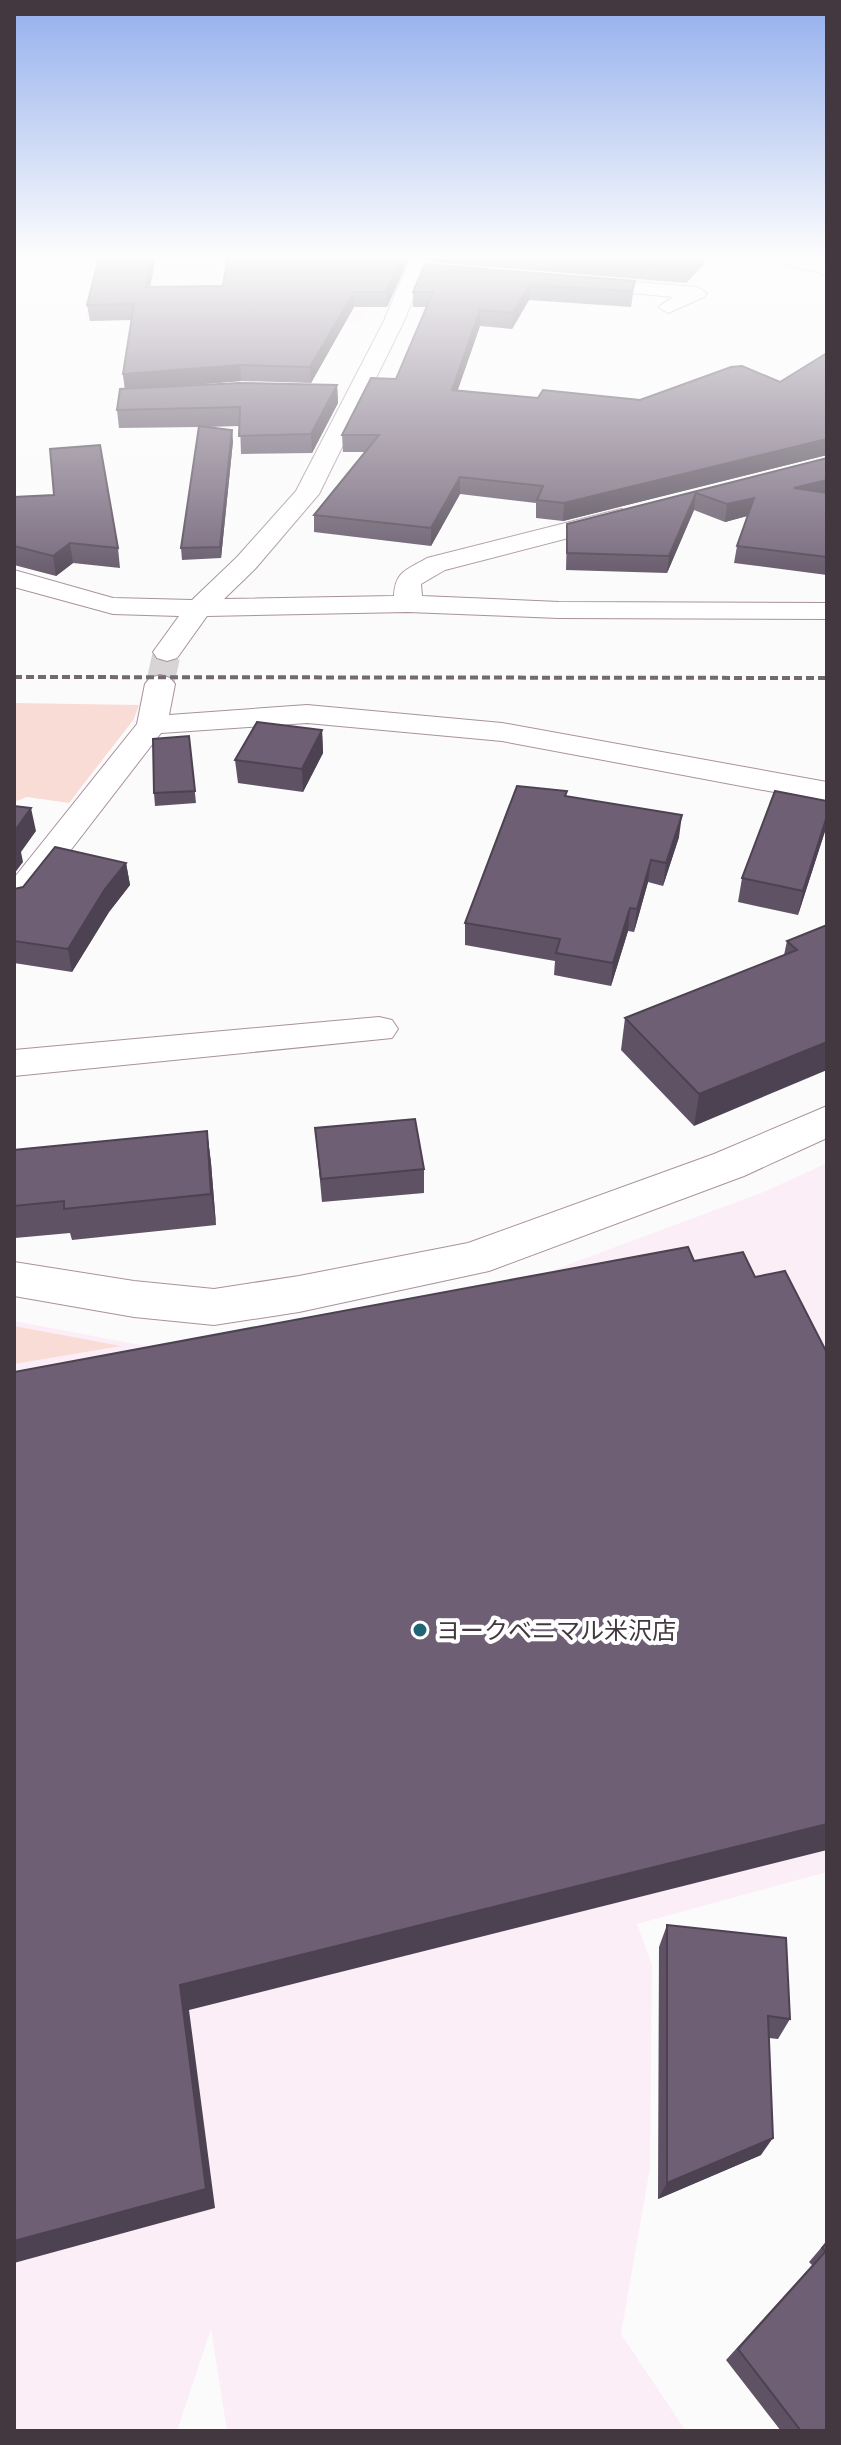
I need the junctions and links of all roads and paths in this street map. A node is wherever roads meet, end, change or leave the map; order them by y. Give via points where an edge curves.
1 (370, 368) edge
2 (331, 393) edge
3 (357, 394) junction
4 (647, 510) edge
5 (14, 578) edge
6 (408, 604) junction
7 (199, 608) junction
8 (827, 611) edge
9 (167, 652) tunnel mouth
10 (160, 684) tunnel mouth
11 (152, 725) junction
12 (827, 792) edge
13 (20, 885) edge
14 (379, 1029) dead end
15 (14, 1063) edge
16 (827, 1121) edge
17 (14, 1279) edge

1 - 3 street
2 - 3 street
3 - 7 street via 307,494
4 - 6 street via 436,564 408,581
5 - 7 street via 113,606
6 - 7 street
6 - 8 street
7 - 9 street
10 - 11 street
11 - 12 street via 307,714 502,732
11 - 13 street
14 - 15 street
16 - 17 street via 729,1165 473,1259 299,1294 214,1307

